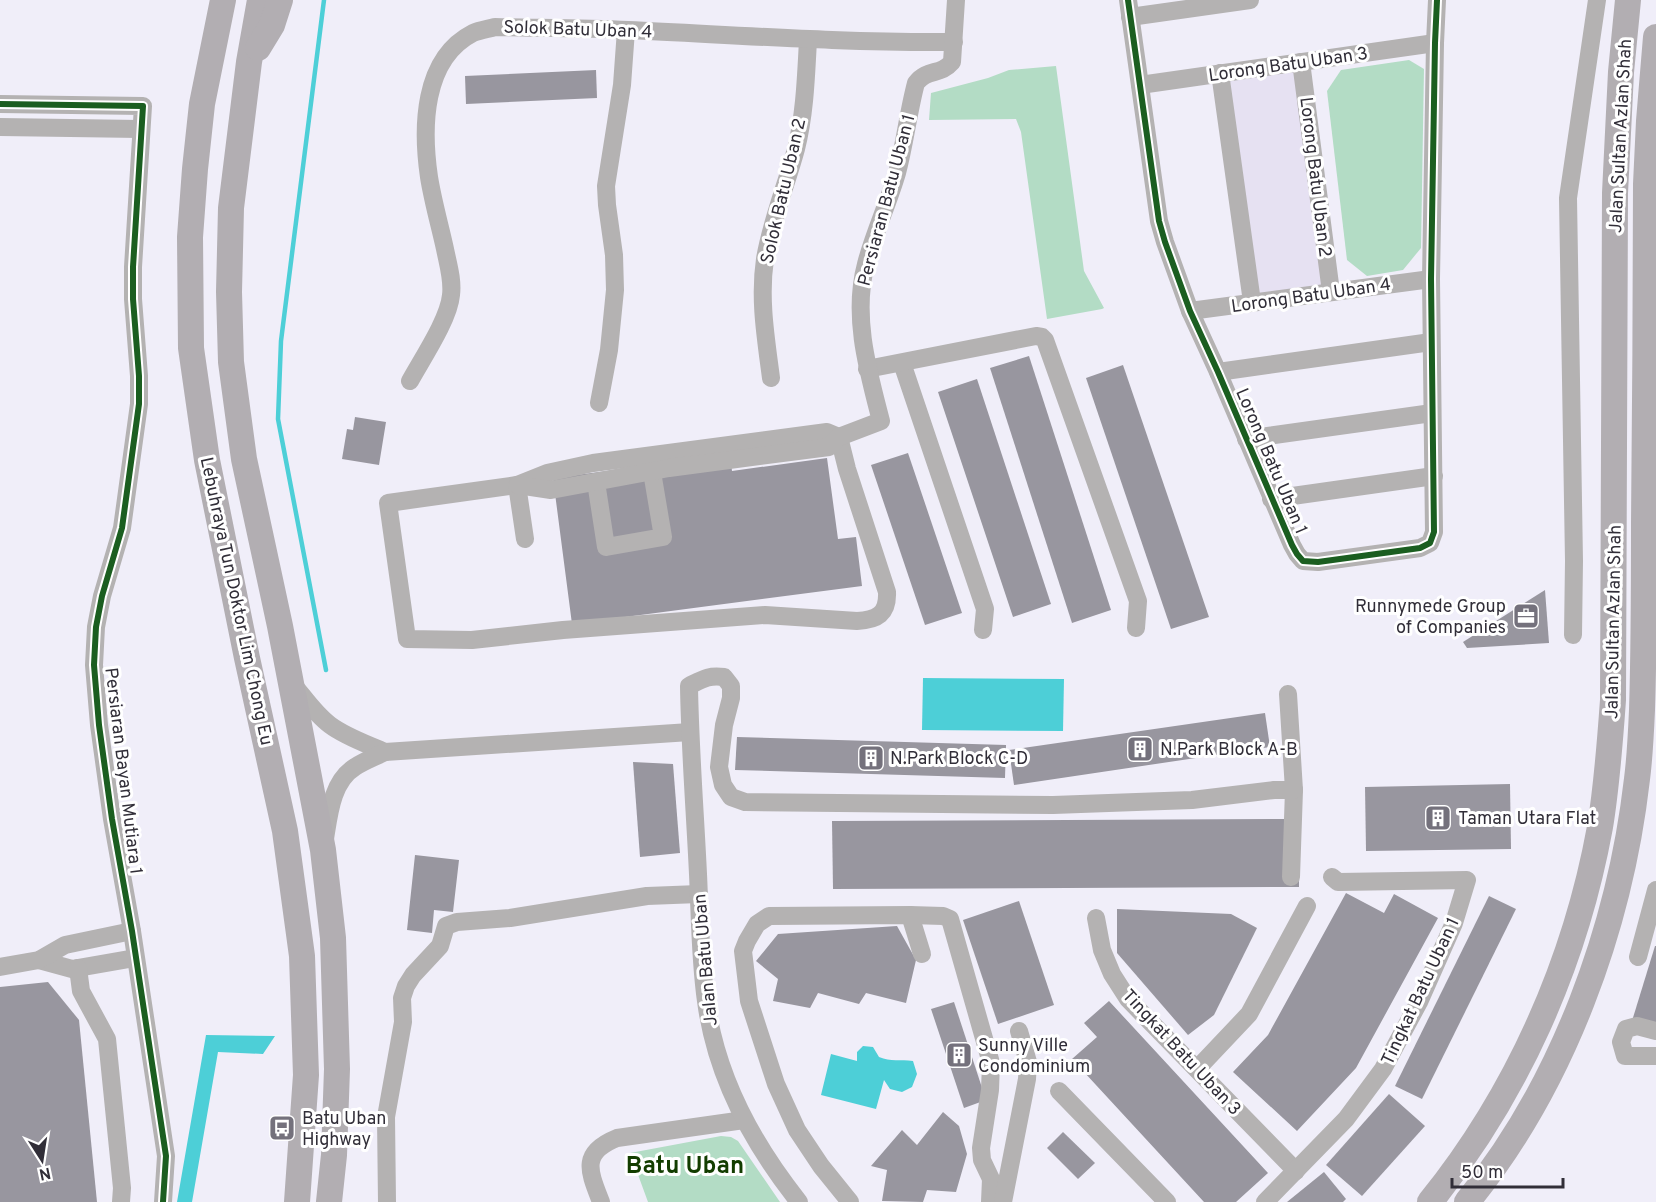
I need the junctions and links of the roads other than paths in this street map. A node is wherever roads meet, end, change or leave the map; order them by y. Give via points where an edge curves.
1 (223, 0) edge
2 (260, 0) edge
3 (280, 0) edge
4 (956, 0) edge
5 (1250, 0) edge
6 (1437, 0) edge
7 (1597, 0) edge
8 (1628, 0) edge
9 (1129, 8) edge
10 (626, 30) junction
11 (1656, 39) edge
12 (808, 40) junction
13 (954, 42) junction
14 (1435, 43) junction
15 (249, 62) junction
16 (1301, 62) junction
17 (1220, 73) junction
18 (1140, 85) junction
19 (0, 104) edge
20 (0, 127) edge
21 (140, 129) junction
22 (1431, 279) junction
23 (1330, 292) junction
24 (1252, 302) junction
25 (1190, 311) junction
26 (1431, 342) junction
27 (902, 363) junction
28 (867, 369) junction
29 (1218, 372) junction
30 (771, 378) dead end
31 (410, 381) dead end
32 (599, 403) dead end
33 (1432, 413) junction
34 (839, 437) junction
35 (1246, 439) junction
36 (652, 472) junction
37 (1434, 476) junction
38 (596, 482) junction
39 (517, 485) junction
40 (1271, 500) junction
41 (525, 538) dead end
42 (1136, 628) dead end
43 (983, 630) dead end
44 (1573, 635) dead end
45 (290, 680) junction
46 (1288, 694) dead end
47 (690, 732) junction
48 (385, 752) junction
49 (1294, 790) junction
50 (323, 850) junction
51 (1291, 877) dead end
52 (1332, 877) dead end
53 (1656, 890) edge
54 (699, 894) junction
55 (1307, 906) dead end
56 (910, 915) junction
57 (1096, 918) dead end
58 (132, 931) junction
59 (922, 954) dead end
60 (1638, 957) dead end
61 (135, 958) junction
62 (39, 960) junction
63 (0, 967) edge
64 (78, 968) junction
65 (1019, 1031) dead end
66 (1656, 1031) edge
67 (1656, 1056) edge
68 (1197, 1069) junction
69 (1059, 1091) dead end
70 (744, 1120) junction
71 (1296, 1171) junction
72 (121, 1202) edge
73 (163, 1202) edge
74 (297, 1202) edge
75 (328, 1202) edge
76 (387, 1202) edge
77 (601, 1202) edge
78 (799, 1202) edge
79 (850, 1202) edge
80 (990, 1202) edge
81 (1003, 1202) edge
82 (1167, 1202) edge
83 (1265, 1202) edge
84 (1430, 1202) edge
85 (1467, 1202) edge

1 - 74 highway, Lebuhraya Tun Doktor Lim Chong Eu via 202,104 195,169 190,237 191,348 207,460 285,831 302,957 306,1075
2 - 15 highway, Lebuhraya Tun Doktor Lim Chong Eu
3 - 15 highway via 273,25
4 - 13 street, Persiaran Batu Uban 1
5 - 9 street
6 - 14 street, Lorong Batu Uban 1
7 - 44 street via 1568,198
8 - 84 highway, Jalan Sultan Azlan Shah via 1615,193 1614,680 1600,825 1580,912 1552,994 1496,1108
9 - 18 street, Lorong Batu Uban 1
10 - 12 street, Solok Batu Uban 4
10 - 31 street, Solok Batu Uban 4 via 495,27 470,35 449,52 435,75 425,140 452,294 448,311
10 - 32 street via 622,86 606,186 614,255 614,300
11 - 85 highway, Jalan Sultan Azlan Shah via 1647,184 1643,673 1638,776 1631,823 1608,926 1574,1019 1528,1112
12 - 13 street, Solok Batu Uban 4
12 - 30 street, Solok Batu Uban 2 via 800,128 765,259 763,306
13 - 28 street, Persiaran Batu Uban 1 via 952,62 922,76 916,83 896,174 865,266 861,326
14 - 16 street, Lorong Batu Uban 3
14 - 22 street, Lorong Batu Uban 1
15 - 45 highway, Lebuhraya Tun Doktor Lim Chong Eu via 231,208 231,363 244,459
16 - 17 street, Lorong Batu Uban 3
16 - 23 street, Lorong Batu Uban 2
17 - 18 street, Lorong Batu Uban 3
17 - 24 street
18 - 25 street, Lorong Batu Uban 1 via 1160,221
19 - 21 street, Persiaran Bayan Mutiara 1 via 142,106
20 - 21 street
21 - 58 street, Persiaran Bayan Mutiara 1 via 133,267 139,404 122,528 102,596 94,664 112,819
22 - 23 street, Lorong Batu Uban 4
22 - 26 street, Lorong Batu Uban 1
23 - 24 street, Lorong Batu Uban 4
24 - 25 street, Lorong Batu Uban 4
25 - 29 street, Lorong Batu Uban 1
26 - 29 street
26 - 33 street, Lorong Batu Uban 1
27 - 28 street
27 - 42 street via 1036,336 1045,340 1138,601
27 - 43 street via 986,609
28 - 34 street, Persiaran Batu Uban 1 via 880,421
29 - 35 street, Lorong Batu Uban 1
33 - 35 street
33 - 37 street, Lorong Batu Uban 1
34 - 36 street via 829,447
34 - 39 street via 826,432 593,463 547,473
34 - 39 street via 887,592 888,603 872,620 765,615 472,639 407,639 388,503
35 - 40 street, Lorong Batu Uban 1
36 - 38 street
36 - 38 street via 663,537 606,547
37 - 40 street
37 - 40 street, Lorong Batu Uban 1 via 1434,532 1430,543 1420,548 1304,561
38 - 39 street via 551,490
39 - 41 street
45 - 48 street via 330,725
45 - 50 highway, Lebuhraya Tun Doktor Lim Chong Eu
46 - 49 street
47 - 48 street
47 - 49 street, Jalan Batu Uban via 689,686 707,677 724,677 731,687 731,698 719,767 731,797 745,802 1053,805 1192,800
47 - 54 street, Jalan Batu Uban
48 - 50 street via 353,767 341,781 331,804
49 - 51 street
50 - 75 highway, Lebuhraya Tun Doktor Lim Chong Eu via 333,938 337,1069
52 - 71 street, Tingkat Batu Uban 1 via 1338,882 1467,880 1454,923 1383,1070 1346,1119
53 - 60 street
54 - 70 street, Jalan Batu Uban via 707,1013 726,1080
54 - 76 street via 647,896 446,926 440,946 413,975 402,998 403,1022 386,1118
55 - 68 street via 1249,1014
56 - 59 street
56 - 79 street via 769,916 757,924 743,951 749,1001 776,1083 797,1130
56 - 80 street via 950,919 991,1063 981,1148 991,1179
57 - 68 street, Tingkat Batu Uban 3 via 1102,950 1128,999
58 - 61 street, Persiaran Bayan Mutiara 1
58 - 62 street via 65,945
61 - 64 street
61 - 73 street, Persiaran Bayan Mutiara 1 via 166,1156
62 - 63 street
62 - 64 street
64 - 72 street via 81,991 107,1039
65 - 81 street via 1028,1062 1027,1079
66 - 67 street via 1637,1026 1626,1029 1622,1042 1625,1056
68 - 71 street, Tingkat Batu Uban 3
69 - 82 street
70 - 77 street via 604,1143 593,1152 591,1164 591,1176
70 - 78 street, Jalan Batu Uban
71 - 83 street, Tingkat Batu Uban 1

